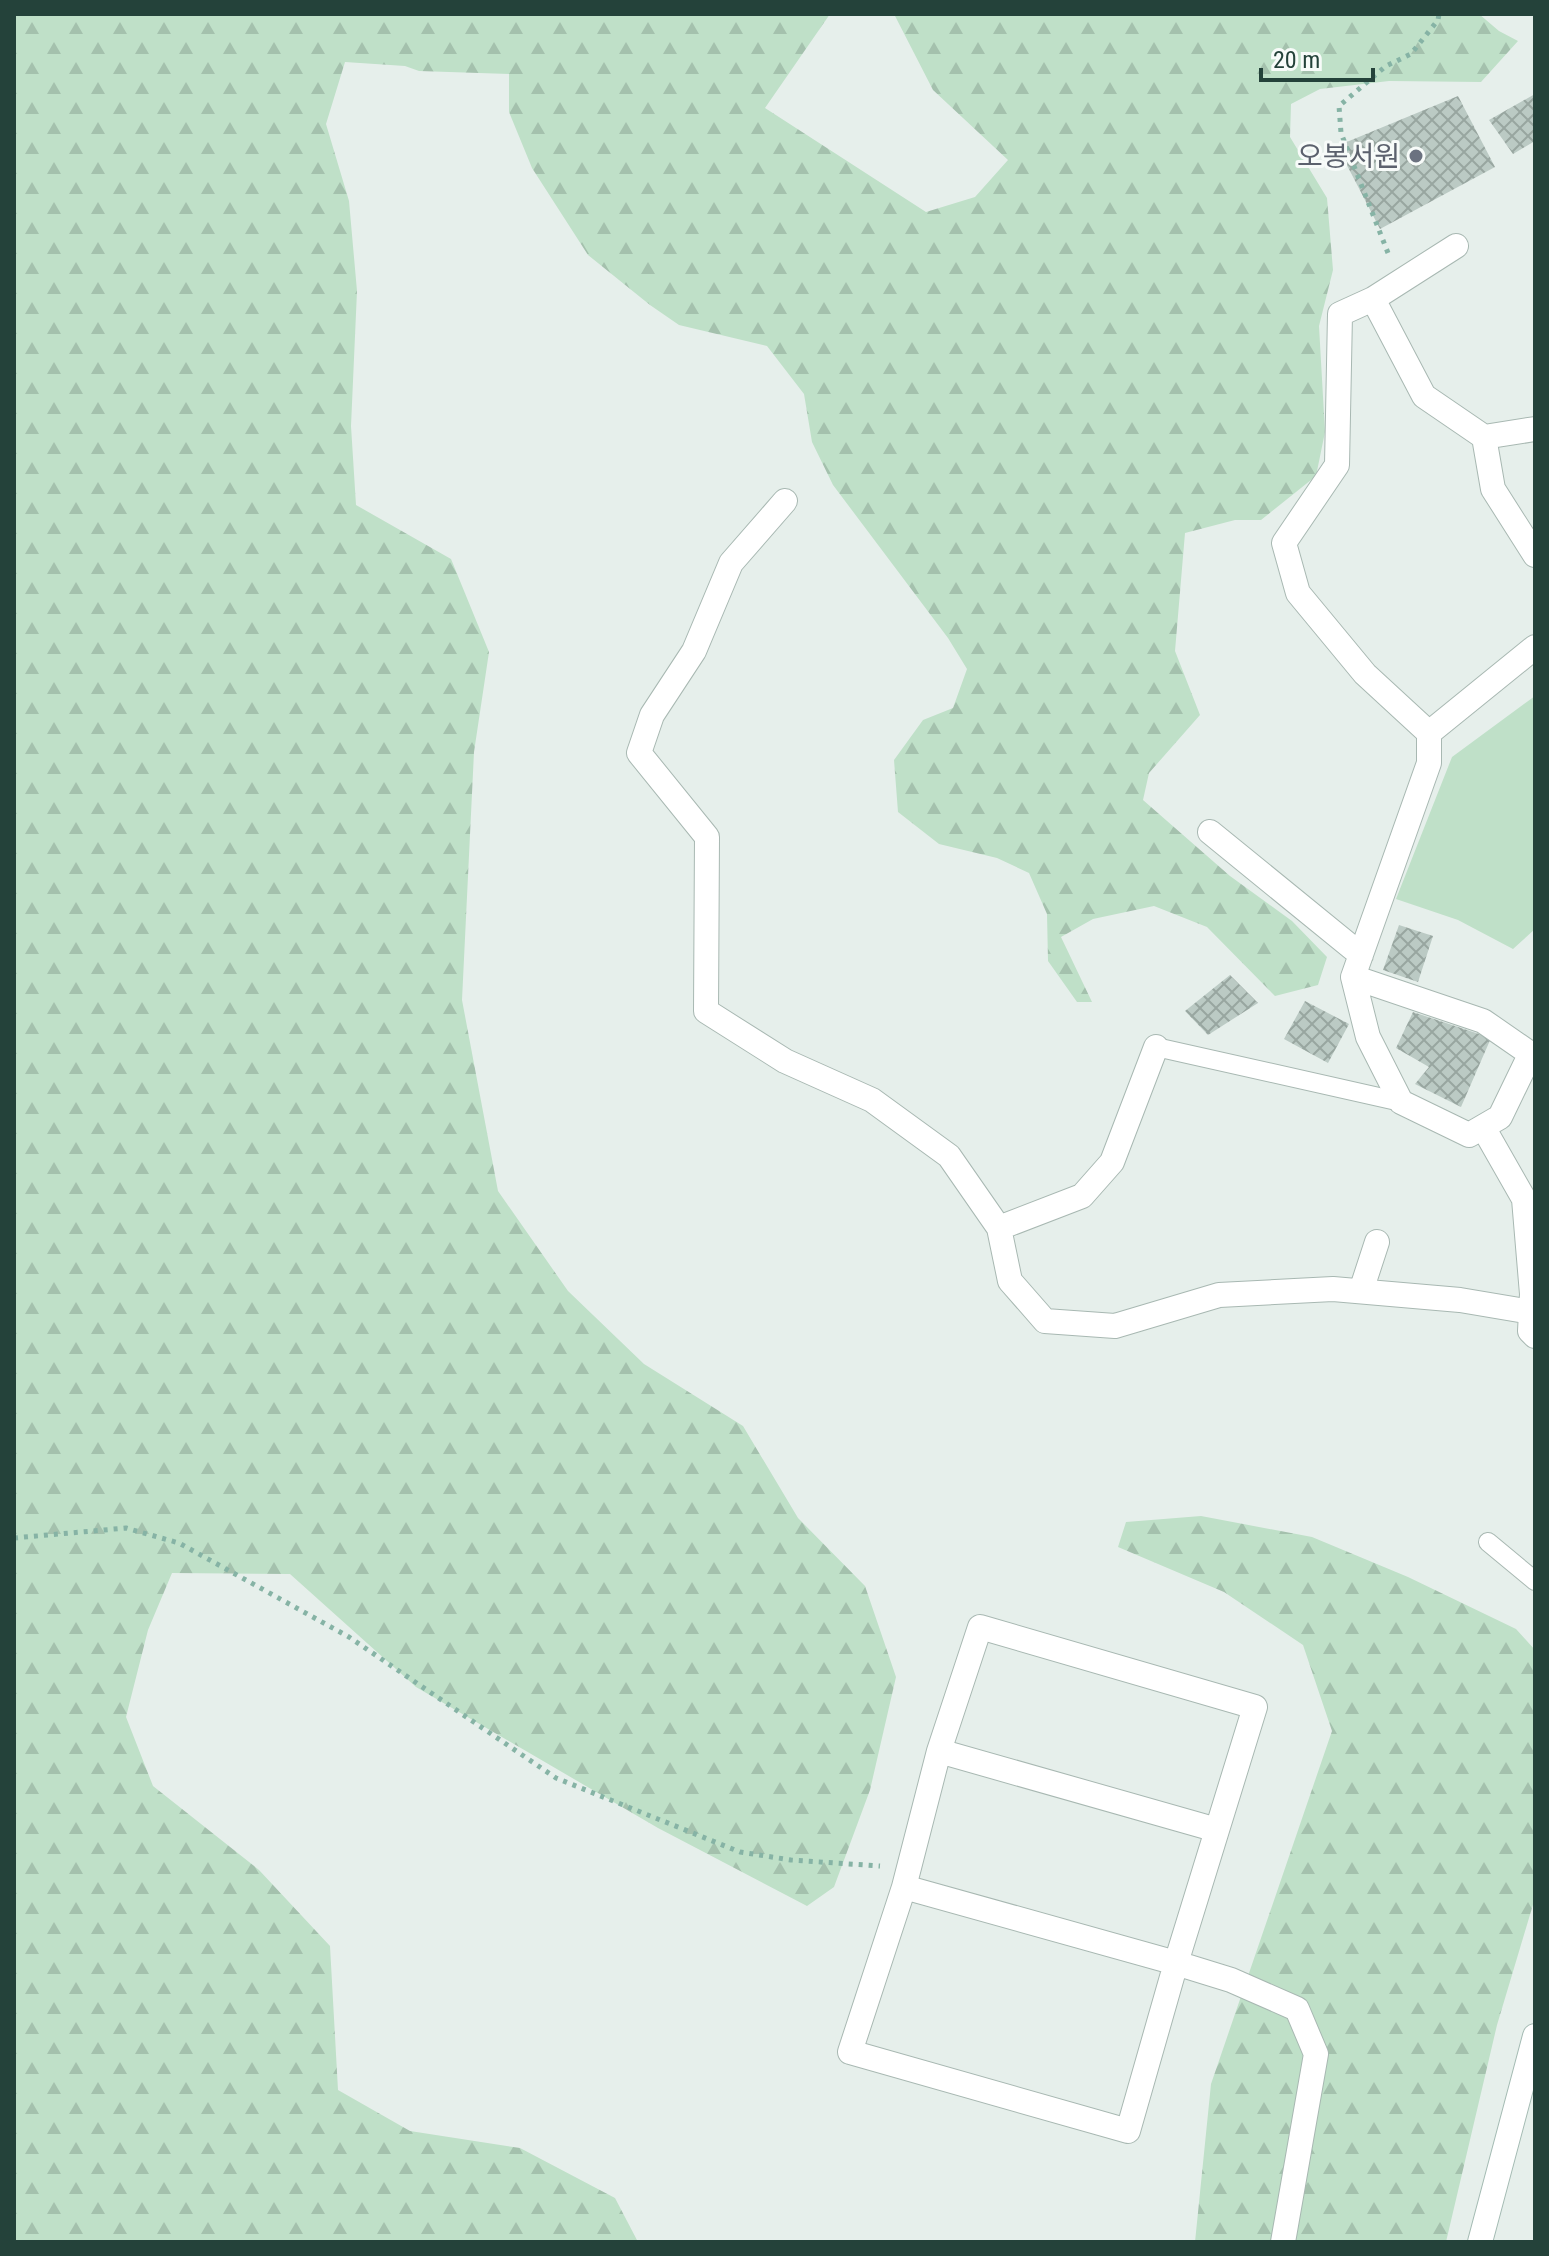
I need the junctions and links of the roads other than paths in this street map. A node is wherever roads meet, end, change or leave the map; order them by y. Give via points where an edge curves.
1 (1456, 246) dead end
2 (1373, 299) junction
3 (1535, 429) edge
4 (1484, 437) junction
5 (785, 501) dead end
6 (1535, 555) edge
7 (1535, 647) edge
8 (1429, 733) junction
9 (1210, 832) dead end
10 (1357, 966) junction
11 (1156, 1047) joint
12 (1532, 1056) edge
13 (1401, 1102) junction
14 (1483, 1127) junction
15 (999, 1228) junction
16 (1377, 1242) dead end
17 (1361, 1291) junction
18 (1533, 1324) edge
19 (1488, 1542) dead end
20 (1535, 1581) edge
21 (939, 1751) junction
22 (1217, 1830) junction
23 (906, 1877) junction
24 (1176, 1963) junction
25 (1535, 2036) edge
26 (1283, 2242) edge
27 (1480, 2242) edge

1 - 2 street
2 - 4 street via 1424,396
2 - 8 street via 1340,314 1337,465 1284,543 1298,593 1365,674
3 - 4 street
4 - 6 street via 1493,489
5 - 15 street via 731,563 694,651 652,715 639,753 707,837 706,1011 785,1061 872,1100 949,1156
7 - 8 street
8 - 10 street via 1429,763
9 - 10 street
10 - 12 street via 1483,1021
10 - 13 street via 1368,1037
11 - 13 lane
11 - 15 street via 1112,1162 1082,1196
12 - 14 street via 1500,1117
13 - 14 street via 1469,1135
14 - 18 street via 1524,1199
15 - 17 street via 1010,1281 1045,1321 1115,1326 1219,1295
16 - 17 street
17 - 18 street via 1460,1300
19 - 20 lane
21 - 22 street
21 - 22 street via 980,1627 1255,1707
21 - 23 street
22 - 24 street
23 - 24 street
23 - 24 street via 850,2052 1128,2131
24 - 26 street via 1297,2009 1316,2054
25 - 27 street

